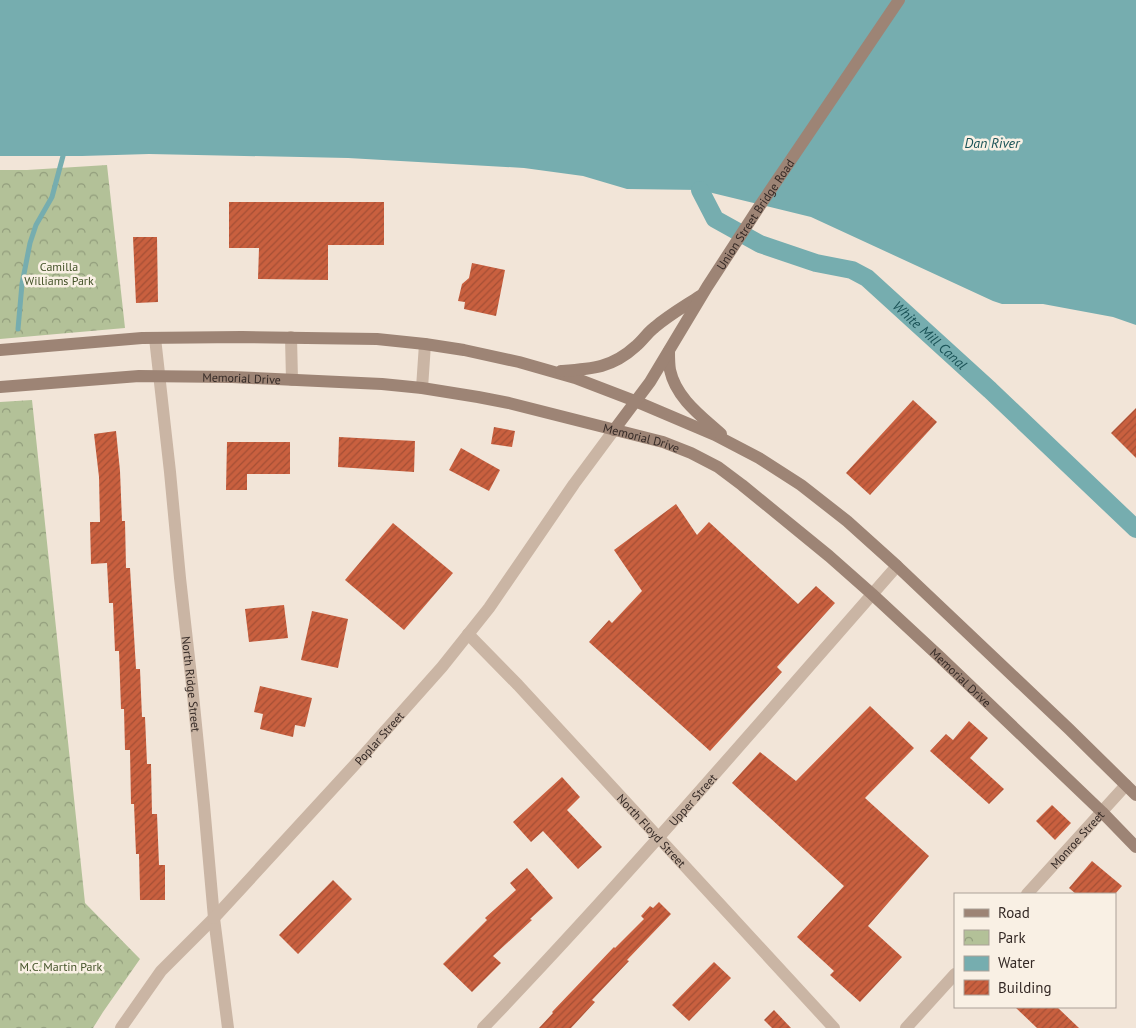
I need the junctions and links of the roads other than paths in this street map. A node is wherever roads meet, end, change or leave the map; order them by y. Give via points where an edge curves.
1 (899, 0) edge
2 (706, 290) junction
3 (155, 338) junction
4 (291, 338) junction
5 (425, 344) junction
6 (0, 350) edge
7 (669, 351) junction
8 (553, 372) junction
9 (160, 376) junction
10 (292, 380) junction
11 (0, 387) edge
12 (422, 388) junction
13 (635, 401) junction
14 (614, 430) junction
15 (732, 444) junction
16 (897, 566) junction
17 (872, 594) junction
18 (468, 634) junction
19 (1126, 785) junction
20 (1136, 795) edge
21 (1102, 812) junction
22 (659, 838) junction
23 (1136, 847) edge
24 (1028, 893) edge
25 (214, 918) junction
26 (954, 975) edge
27 (121, 1028) edge
28 (228, 1028) edge
29 (483, 1028) edge
30 (834, 1028) edge
31 (906, 1028) edge

1 - 2 main road, Union Street Bridge Road
2 - 7 main road, Union Street Bridge Road
2 - 8 main road via 654,327 624,357 592,369
3 - 4 main road
3 - 6 main road
3 - 9 street, North Ridge Street
4 - 5 main road via 377,339
4 - 10 street
5 - 8 main road via 519,362
5 - 12 street
7 - 13 main road, Union Street Bridge Road
7 - 15 main road via 670,371 686,402
8 - 13 main road
9 - 10 main road, Memorial Drive
9 - 11 main road, Memorial Drive
9 - 25 street, North Ridge Street
10 - 12 main road, Memorial Drive
12 - 14 main road, Memorial Drive via 509,403
13 - 14 main road, Union Street Bridge Road
13 - 15 main road
14 - 17 main road, Memorial Drive via 663,442 718,467
14 - 18 street, Poplar Street
15 - 16 main road via 801,485
16 - 17 street, Upper Street
16 - 19 main road
17 - 21 main road, Memorial Drive
17 - 22 street, Upper Street
18 - 22 street, North Floyd Street
18 - 25 street, Poplar Street via 367,751
19 - 20 main road
19 - 21 street, Monroe Street
21 - 23 main road, Memorial Drive
21 - 24 street, Monroe Street
22 - 29 street, Upper Street
22 - 30 street, North Floyd Street
25 - 27 street, Poplar Street via 161,971
25 - 28 street, North Ridge Street
26 - 31 street

